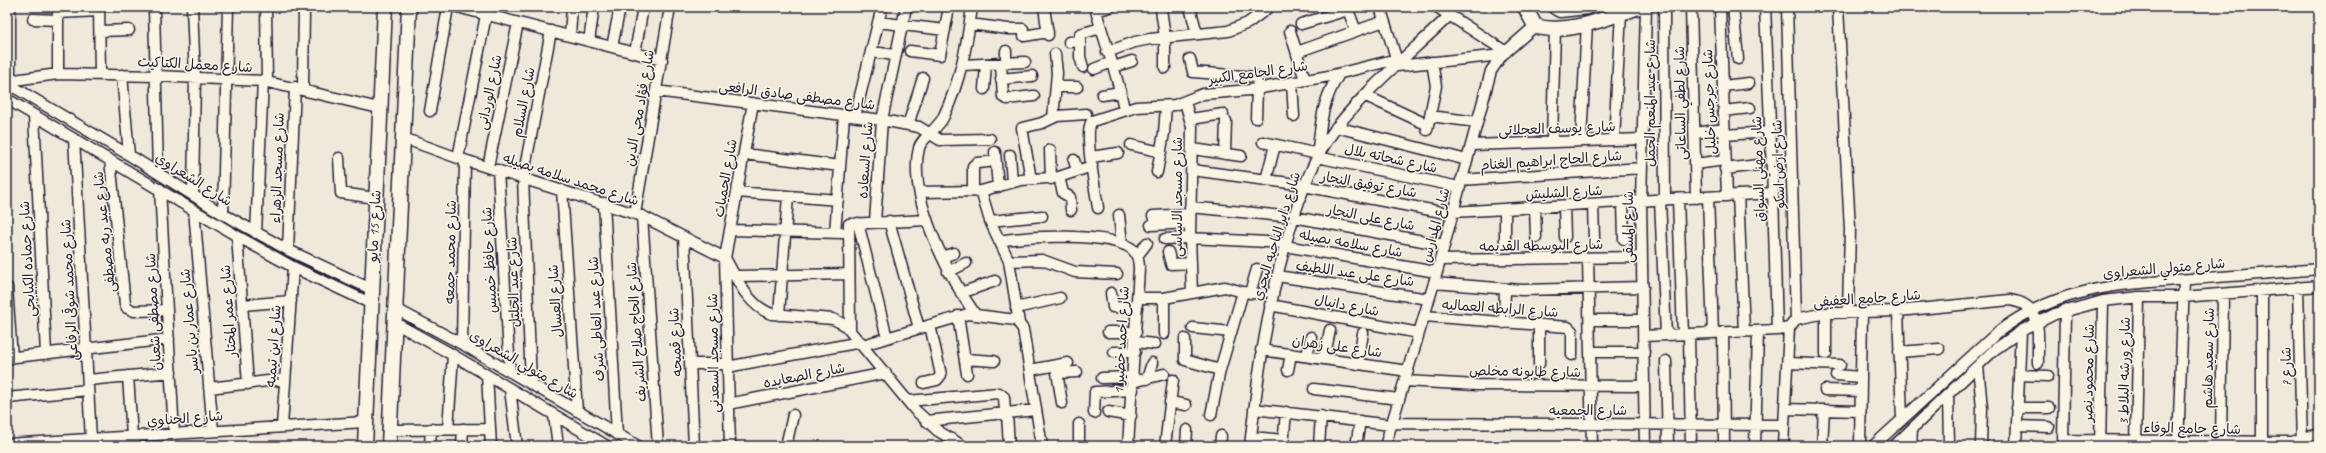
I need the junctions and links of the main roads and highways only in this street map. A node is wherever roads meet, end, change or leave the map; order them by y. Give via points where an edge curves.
1 (385, 7) edge
2 (409, 7) edge
3 (1526, 7) edge
4 (1588, 7) edge
5 (1639, 7) edge
6 (1558, 8) edge
7 (364, 446) edge
8 (389, 446) edge

1 - 7 main road, شارع 15 مايو
2 - 8 main road, شارع 15 مايو
3 - 5 main road via 1535,26 1555,29 1588,23
4 - 6 main road

